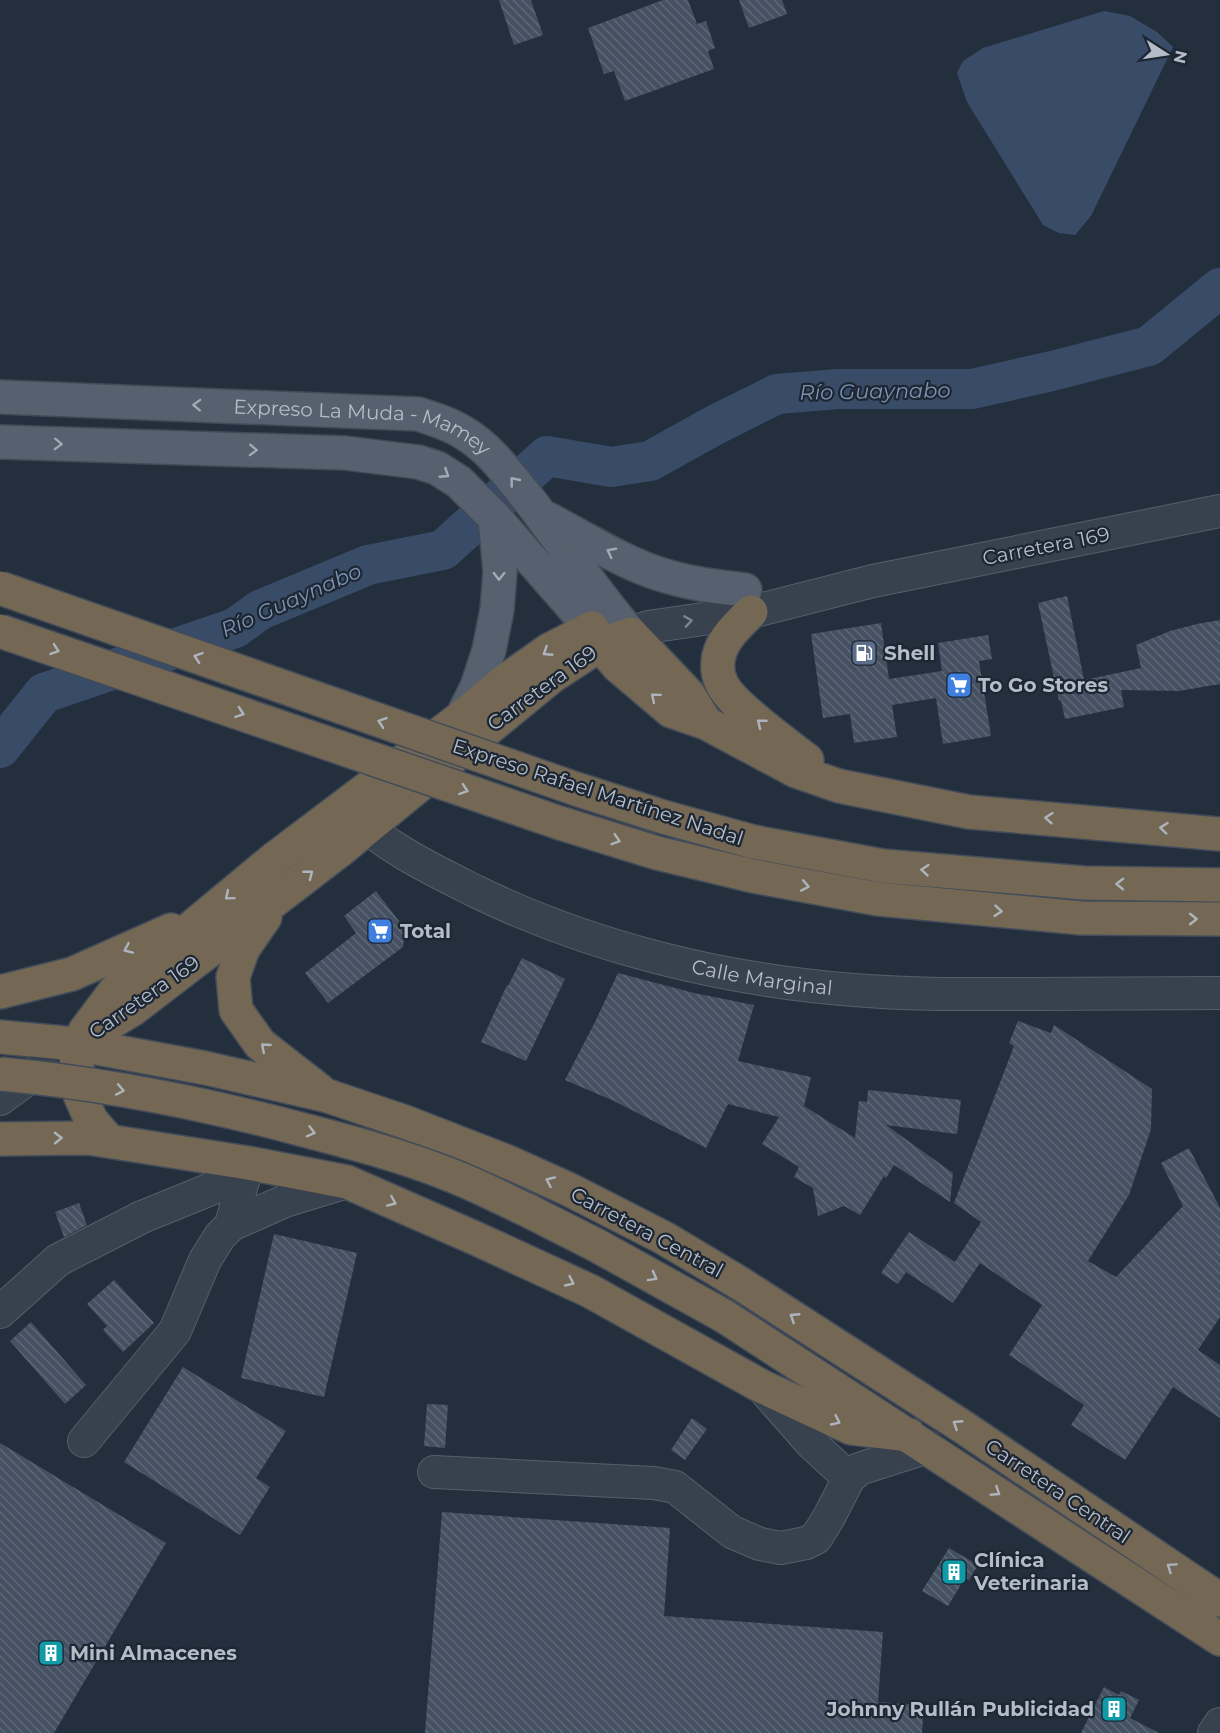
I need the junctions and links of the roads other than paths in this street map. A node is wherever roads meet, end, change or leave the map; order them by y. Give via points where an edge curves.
1 (0, 397) edge
2 (0, 442) edge
3 (1220, 511) edge
4 (542, 515) junction
5 (495, 518) junction
6 (575, 587) junction
7 (0, 588) edge
8 (748, 601) junction
9 (0, 631) edge
10 (610, 632) junction
11 (462, 717) junction
12 (839, 786) junction
13 (343, 807) junction
14 (366, 829) junction
15 (1220, 834) edge
16 (1220, 885) edge
17 (278, 898) junction
18 (201, 919) junction
19 (1220, 919) edge
20 (0, 992) edge
21 (1220, 993) edge
22 (0, 1037) edge
23 (75, 1044) junction
24 (0, 1074) edge
25 (328, 1096) junction
26 (0, 1099) edge
27 (0, 1139) edge
28 (109, 1141) junction
29 (248, 1163) junction
30 (347, 1182) junction
31 (231, 1225) junction
32 (0, 1312) edge
33 (761, 1386) junction
34 (84, 1441) dead end
35 (919, 1441) junction
36 (434, 1472) dead end
37 (849, 1478) junction
38 (1220, 1600) edge
39 (1220, 1639) edge
40 (1220, 1724) edge
41 (1214, 1733) edge

4 -> 1 main road, Expreso La Muda - Mamey via 495,457 466,434 418,414
2 -> 5 main road, Expreso La Muda - Mamey via 345,453 399,459 437,468 459,482
3 - 8 street, Carretera 169 via 873,581
4 - 6 main road, Expreso La Muda - Mamey
8 -> 4 main road via 636,565
5 - 6 main road, Expreso La Muda - Mamey
5 -> 11 main road via 500,572 497,610 477,687
6 - 10 main road, Expreso La Muda - Mamey
16 -> 7 highway, Expreso Rafael Martínez Nadal, bridge via 1084,884 883,866 754,842 576,789
8 - 10 street, Carretera 169 via 648,627
12 -> 8 highway via 739,706 720,681 720,652
9 -> 19 highway, Expreso Rafael Martínez Nadal, bridge via 560,823 657,853 753,876 878,899 1081,918
10 -> 11 highway, Carretera 169 via 549,650
12 -> 10 highway via 796,771 706,723 671,711 618,666
10 - 14 highway, Carretera 169
11 - 13 highway, Carretera 169
15 -> 12 highway via 969,812
13 - 14 street, Calle Marginal
13 -> 18 highway, Carretera 169
17 -> 14 highway, Carretera 169
14 - 21 street, Calle Marginal via 438,872 514,909 609,944 701,968 854,990 956,994
17 - 23 highway, Carretera 169 via 133,1009
25 -> 17 highway via 260,1044 236,1010 233,977 243,949
18 -> 20 highway via 72,974
18 - 23 highway, Carretera 169 via 115,991
22 - 23 highway, Carretera Central
23 - 25 highway, Carretera Central
23 - 26 street
23 - 28 highway via 80,1095 91,1120
24 -> 35 highway, Carretera Central, bridge via 109,1088 260,1118 439,1170 527,1209 724,1316
38 -> 25 highway, Carretera Central via 963,1427 663,1238 508,1162
27 -> 28 highway via 88,1137
28 - 29 highway
29 - 30 highway
29 - 31 street
29 - 32 street via 233,1180 142,1217 58,1260
30 - 31 street via 285,1201
30 -> 33 highway via 590,1291
31 - 34 street via 205,1260 175,1331
33 -> 35 highway via 851,1428
33 - 37 street via 812,1444
35 - 37 street via 859,1469
35 -> 39 highway, Carretera Central
36 - 37 street via 675,1486 732,1532 781,1548 816,1538
40 - 41 street

